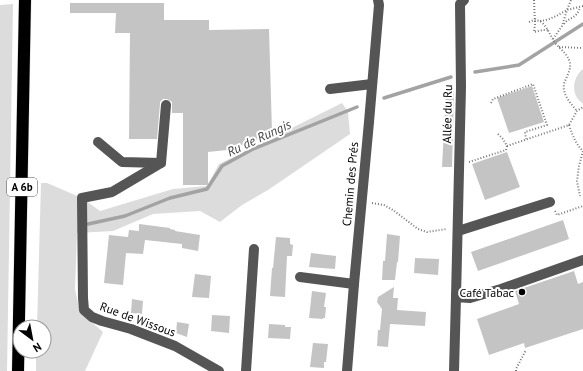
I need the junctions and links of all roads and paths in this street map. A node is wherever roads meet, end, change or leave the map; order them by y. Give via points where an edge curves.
1 (378, 0) edge
2 (464, 0) edge
3 (533, 0) edge
4 (571, 0) edge
5 (25, 2) edge
6 (582, 7) edge
7 (567, 10) junction
8 (534, 20) junction
9 (540, 21) junction
10 (529, 22) dead end
11 (562, 26) junction
12 (548, 30) junction
13 (553, 39) junction
14 (559, 47) junction
15 (583, 48) edge
16 (372, 84) junction
17 (330, 89) dead end
18 (491, 103) dead end
19 (166, 105) dead end
20 (583, 107) edge
21 (577, 111) junction
22 (569, 125) junction
23 (498, 134) dead end
24 (526, 139) junction
25 (98, 142) dead end
26 (507, 146) junction
27 (161, 163) junction
28 (459, 174) junction
29 (580, 196) dead end
30 (362, 199) junction
31 (550, 202) joint
32 (583, 206) edge
33 (458, 230) junction
34 (254, 249) dead end
35 (583, 260) edge
36 (300, 277) dead end
37 (354, 284) junction
38 (456, 297) junction
39 (526, 350) dead end
40 (18, 371) edge
41 (219, 371) edge
42 (246, 371) edge
43 (347, 371) edge
44 (454, 371) edge
45 (516, 371) edge

1 - 16 street, Chemin des Prés
2 - 28 street, Allée du Ru via 460,4
3 - 8 path
4 - 7 path
5 - 40 highway, A 6b
6 - 7 path
6 - 11 path
7 - 9 path via 551,19
7 - 11 path
8 - 9 path
8 - 10 path
8 - 12 path via 534,32
9 - 12 path
11 - 13 path
12 - 13 path
13 - 14 path
14 - 15 path
14 - 21 path via 570,63 564,85 566,95
16 - 17 street
16 - 30 street, Chemin des Prés
18 - 24 path via 493,99 533,84 547,125 525,132
19 - 27 street
20 - 21 path
21 - 22 path
22 - 24 path
22 - 29 path via 573,138 583,151 577,181
23 - 26 path
24 - 26 path
25 - 27 street via 122,162
26 - 28 path via 506,150 469,162 468,169
27 - 41 street, Rue de Wissous via 112,192 82,198 84,310 102,321 175,346
28 - 33 street, Allée du Ru
30 - 33 path via 384,205 418,229 427,232
30 - 37 street, Chemin des Prés
31 - 32 path via 557,215
31 - 33 street
33 - 38 street, Allée du Ru
34 - 42 street
35 - 38 street via 470,298
36 - 37 street
37 - 43 street, Chemin des Prés
38 - 44 street, Allée du Ru
39 - 45 path

